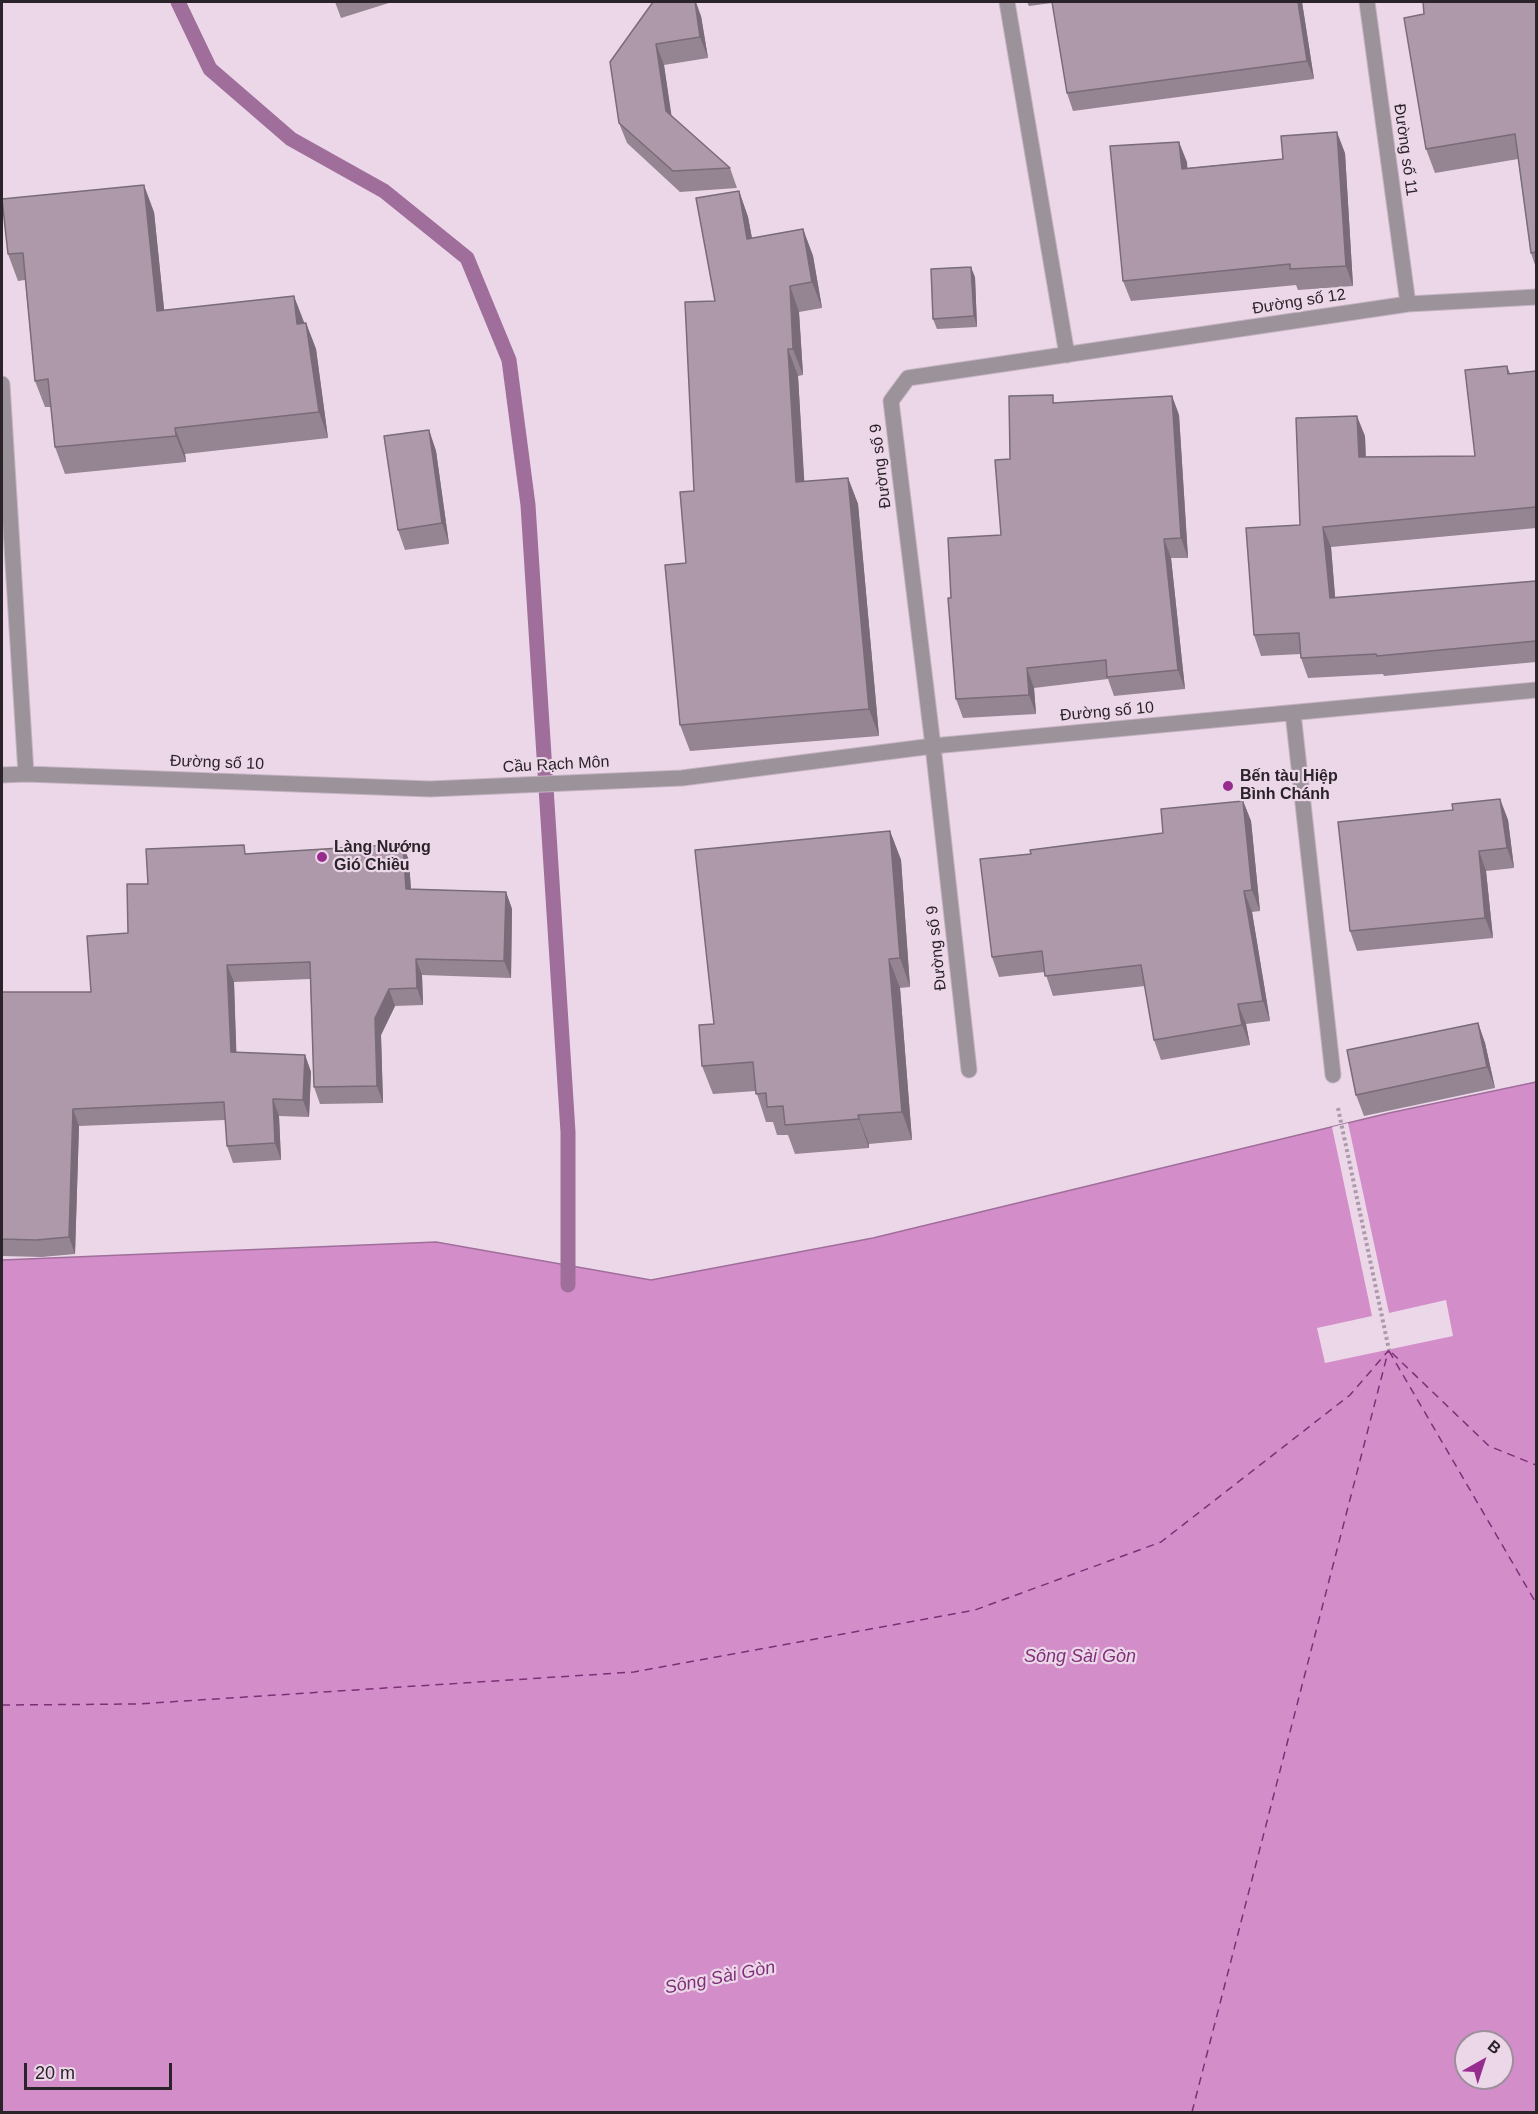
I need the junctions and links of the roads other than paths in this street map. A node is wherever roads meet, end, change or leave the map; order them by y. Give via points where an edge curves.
1 (1007, 2) edge
2 (1367, 2) edge
3 (1536, 297) edge
4 (1408, 304) junction
5 (1067, 355) junction
6 (2, 384) edge
7 (1536, 690) edge
8 (1293, 713) junction
9 (933, 746) junction
10 (26, 774) junction
11 (2, 775) edge
12 (682, 778) joint
13 (430, 789) joint
14 (969, 1070) dead end
15 (1333, 1075) road end

1 - 5 street
2 - 4 street, Đường số 11
3 - 4 street, Đường số 12
4 - 5 street, Đường số 12
5 - 9 street, Đường số 9 via 908,378 891,402
6 - 10 street
7 - 8 street, Đường số 10
8 - 9 street, Đường số 10
8 - 15 street
9 - 12 street, Đường số 10
9 - 14 street, Đường số 9
10 - 11 street, Đường số 10
10 - 13 street, Đường số 10
12 - 13 street, Cầu Rạch Môn

